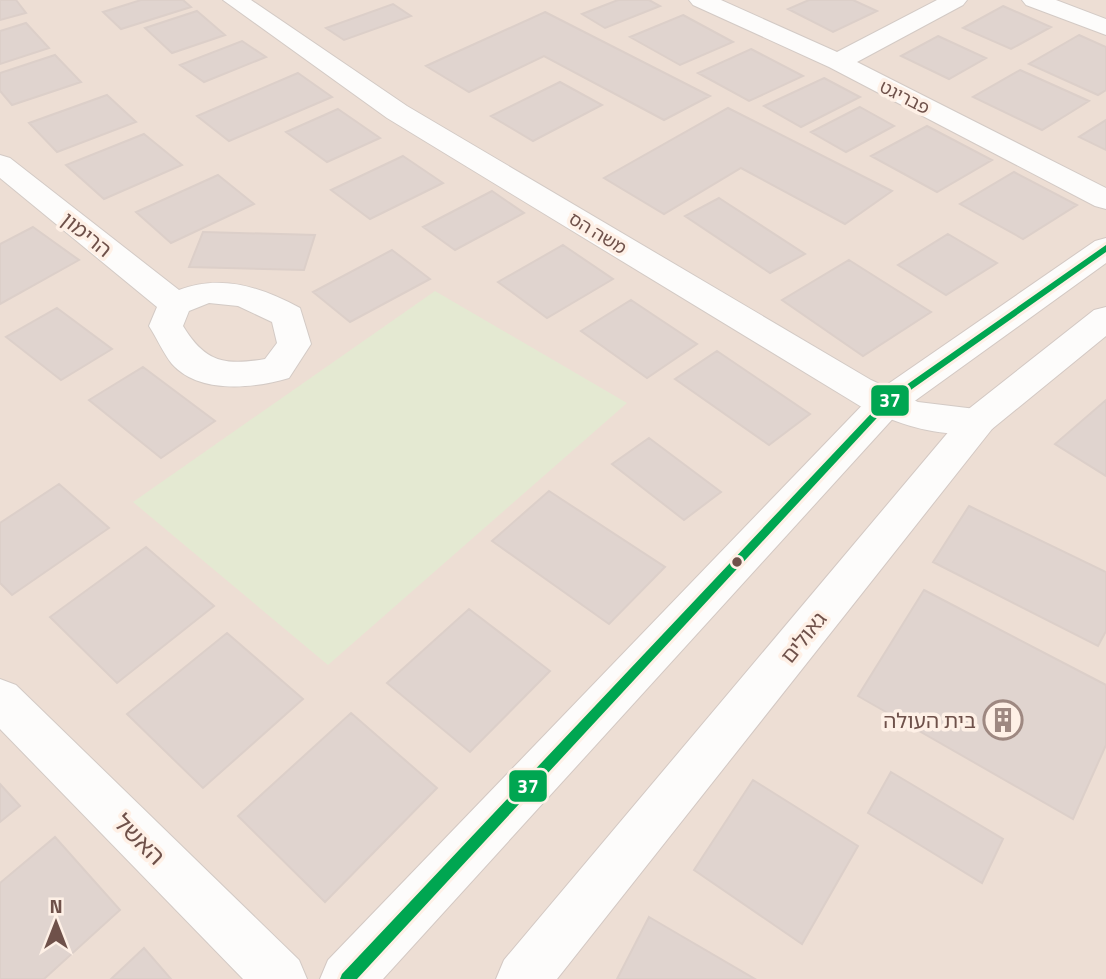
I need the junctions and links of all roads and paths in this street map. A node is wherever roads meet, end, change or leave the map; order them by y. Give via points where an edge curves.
1 (234, 0) edge
2 (701, 0) edge
3 (955, 0) edge
4 (1034, 0) edge
5 (1106, 28) edge
6 (838, 62) junction
7 (0, 164) edge
8 (1106, 200) edge
9 (1106, 248) edge
10 (175, 304) dead end
11 (1106, 318) edge
12 (886, 404) junction
13 (979, 421) junction
14 (0, 699) edge
15 (280, 979) edge
16 (347, 979) edge
17 (523, 979) edge

1 - 12 street, משה הס via 397,113
2 - 6 street, פבריגט
3 - 6 street
4 - 5 street
6 - 8 street, פבריגט
7 - 10 street, הרימון
9 - 12 street
11 - 13 street, גאולים
12 - 13 street, משה הס via 946,422
12 - 16 street
13 - 17 street, גאולים
14 - 15 street, האשל

